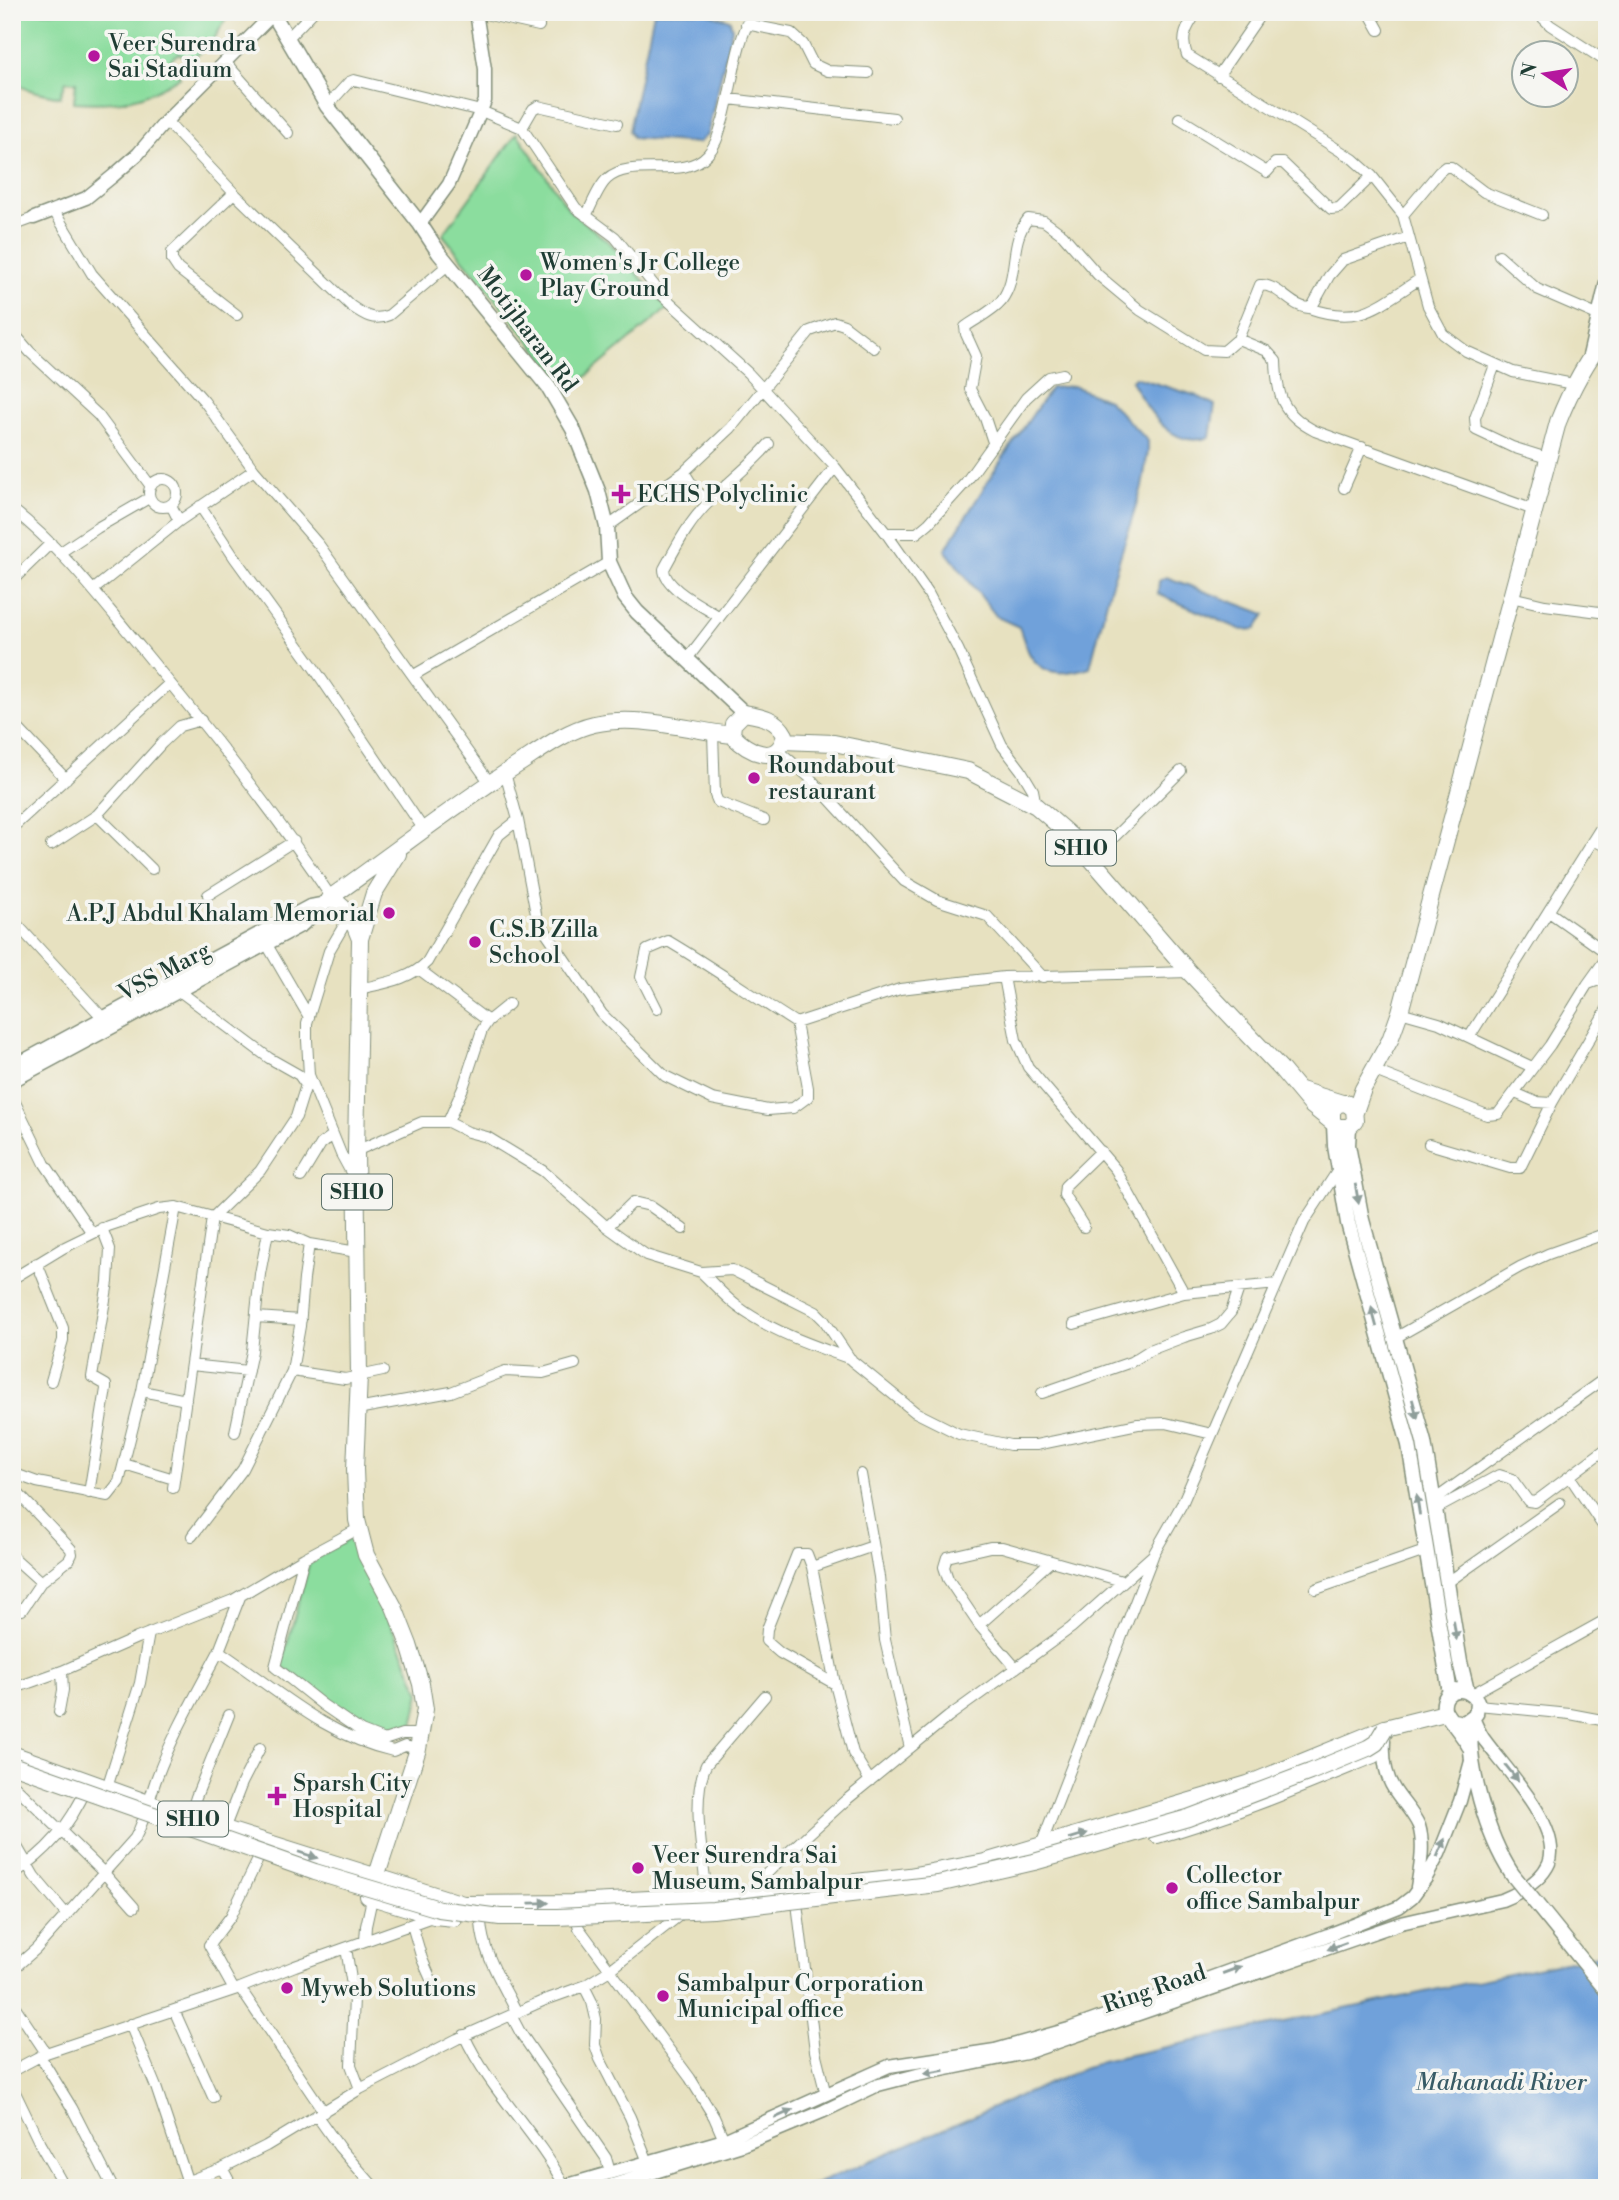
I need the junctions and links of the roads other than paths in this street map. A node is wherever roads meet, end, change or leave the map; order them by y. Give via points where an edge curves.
1 (313, 12) edge
2 (476, 12) edge
3 (754, 12) edge
4 (1198, 12) edge
5 (1262, 12) edge
6 (1369, 12) edge
7 (1537, 12) edge
8 (273, 13) edge
9 (746, 24) junction
10 (539, 26) dead end
11 (1379, 30) dead end
12 (287, 39) junction
13 (1607, 62) edge
14 (226, 63) junction
15 (868, 74) dead end
16 (1218, 76) junction
17 (729, 99) junction
18 (327, 106) junction
19 (481, 111) junction
20 (894, 118) dead end
21 (1179, 118) dead end
22 (166, 121) junction
23 (617, 124) dead end
24 (522, 128) junction
25 (288, 132) dead end
26 (1372, 176) junction
27 (234, 193) junction
28 (54, 211) junction
29 (1403, 215) junction
30 (1542, 215) dead end
31 (586, 216) junction
32 (34, 218) joint
33 (421, 224) junction
34 (12, 226) edge
35 (1409, 237) junction
36 (1499, 255) dead end
37 (449, 264) junction
38 (1607, 278) edge
39 (1420, 279) junction
40 (1309, 307) junction
41 (237, 315) dead end
42 (1597, 315) junction
43 (12, 331) edge
44 (1607, 335) edge
45 (1238, 339) junction
46 (874, 348) dead end
47 (1589, 357) junction
48 (1495, 365) junction
49 (1063, 373) dead end
50 (1573, 384) junction
51 (764, 390) junction
52 (993, 442) junction
53 (769, 444) dead end
54 (1362, 447) junction
55 (1546, 462) junction
56 (835, 467) junction
57 (254, 470) junction
58 (684, 472) junction
59 (150, 485) junction
60 (1343, 488) dead end
61 (149, 498) junction
62 (709, 501) junction
63 (171, 505) junction
64 (200, 506) junction
65 (12, 509) edge
66 (1534, 510) junction
67 (179, 521) junction
68 (607, 527) junction
69 (886, 533) junction
70 (51, 543) junction
71 (61, 552) junction
72 (609, 562) junction
73 (12, 581) edge
74 (93, 590) junction
75 (1511, 597) junction
76 (1607, 613) edge
77 (718, 616) junction
78 (687, 659) junction
79 (414, 675) junction
80 (170, 683) junction
81 (744, 713) junction
82 (201, 720) junction
83 (12, 722) edge
84 (713, 733) junction
85 (732, 735) junction
86 (780, 746) junction
87 (1181, 771) dead end
88 (505, 773) junction
89 (66, 779) junction
90 (489, 783) junction
91 (1036, 806) junction
92 (97, 815) junction
93 (1607, 818) edge
94 (518, 820) junction
95 (764, 820) dead end
96 (12, 828) edge
97 (425, 830) junction
98 (1593, 840) junction
99 (294, 841) junction
100 (51, 845) dead end
101 (1607, 847) edge
102 (401, 848) junction
103 (1091, 860) junction
104 (152, 869) dead end
105 (208, 895) dead end
106 (327, 901) junction
107 (1549, 912) junction
108 (12, 919) edge
109 (353, 920) junction
110 (360, 939) junction
111 (266, 943) junction
112 (1607, 955) edge
113 (420, 970) junction
114 (1189, 972) junction
115 (1004, 977) junction
116 (1043, 977) junction
117 (1607, 977) edge
118 (1587, 985) junction
119 (360, 989) junction
120 (178, 990) junction
121 (509, 1004) dead end
122 (657, 1009) dead end
123 (1607, 1009) edge
124 (1400, 1012) junction
125 (309, 1017) junction
126 (103, 1018) junction
127 (488, 1021) junction
128 (796, 1023) junction
129 (1470, 1036) junction
130 (1532, 1067) junction
131 (13, 1070) edge
132 (1375, 1071) junction
133 (310, 1086) junction
134 (1515, 1093) junction
135 (12, 1096) edge
136 (1552, 1103) junction
137 (1343, 1115) junction
138 (448, 1122) junction
139 (333, 1135) junction
140 (1429, 1144) dead end
141 (356, 1151) junction
142 (1101, 1151) junction
143 (1346, 1166) junction
144 (301, 1177) dead end
145 (356, 1186) junction
146 (176, 1207) junction
147 (212, 1217) junction
148 (607, 1227) junction
149 (1084, 1227) dead end
150 (102, 1228) junction
151 (683, 1229) dead end
152 (268, 1232) junction
153 (92, 1233) junction
154 (1607, 1233) edge
155 (309, 1244) junction
156 (357, 1252) junction
157 (37, 1263) junction
158 (701, 1272) junction
159 (12, 1279) edge
160 (1277, 1284) junction
161 (1239, 1288) junction
162 (1184, 1293) junction
163 (256, 1317) junction
164 (301, 1320) junction
165 (1074, 1324) dead end
166 (1395, 1338) junction
167 (852, 1360) junction
168 (191, 1364) junction
169 (575, 1364) dead end
170 (248, 1371) junction
171 (292, 1371) junction
172 (383, 1371) dead end
173 (359, 1376) junction
174 (1607, 1377) edge
175 (51, 1381) dead end
176 (142, 1391) junction
177 (1042, 1393) dead end
178 (186, 1400) junction
179 (357, 1409) junction
180 (236, 1432) dead end
181 (1212, 1434) junction
182 (1607, 1448) edge
183 (124, 1464) junction
184 (12, 1473) edge
185 (861, 1474) dead end
186 (1570, 1477) junction
187 (12, 1487) edge
188 (89, 1493) junction
189 (1560, 1503) dead end
190 (1435, 1505) junction
191 (358, 1525) junction
192 (1607, 1532) edge
193 (192, 1536) dead end
194 (873, 1546) junction
195 (1425, 1551) junction
196 (1153, 1555) junction
197 (12, 1556) edge
198 (304, 1558) junction
199 (1051, 1561) junction
200 (812, 1567) junction
201 (1122, 1581) junction
202 (41, 1582) junction
203 (1448, 1582) junction
204 (1316, 1589) dead end
205 (240, 1596) junction
206 (22, 1610) dead end
207 (1607, 1619) edge
208 (979, 1625) junction
209 (149, 1633) junction
210 (219, 1651) junction
211 (1016, 1668) junction
212 (62, 1671) junction
213 (835, 1684) junction
214 (12, 1689) edge
215 (1450, 1693) junction
216 (765, 1696) dead end
217 (1472, 1705) junction
218 (59, 1712) dead end
219 (229, 1715) dead end
220 (1449, 1717) junction
221 (1607, 1721) edge
222 (1385, 1728) junction
223 (420, 1741) junction
224 (260, 1748) dead end
225 (909, 1748) junction
226 (1471, 1753) junction
227 (12, 1754) edge
228 (12, 1765) edge
229 (12, 1772) edge
230 (90, 1780) junction
231 (870, 1782) junction
232 (12, 1783) edge
233 (108, 1787) junction
234 (83, 1796) junction
235 (149, 1802) junction
236 (102, 1803) junction
237 (190, 1818) junction
238 (145, 1820) junction
239 (224, 1828) junction
240 (61, 1834) junction
241 (185, 1834) junction
242 (12, 1838) edge
243 (268, 1842) junction
244 (218, 1845) junction
245 (1041, 1847) junction
246 (258, 1859) junction
247 (28, 1864) junction
248 (1035, 1868) junction
249 (104, 1873) junction
250 (12, 1875) edge
251 (376, 1878) junction
252 (796, 1889) junction
253 (747, 1894) junction
254 (373, 1897) junction
255 (1412, 1897) junction
256 (705, 1898) junction
257 (571, 1903) junction
258 (463, 1904) junction
259 (797, 1906) junction
260 (134, 1907) dead end
261 (66, 1914) junction
262 (433, 1916) junction
263 (678, 1917) junction
264 (481, 1921) junction
265 (577, 1922) junction
266 (412, 1925) junction
267 (365, 1941) junction
268 (346, 1948) junction
269 (12, 1970) edge
270 (610, 1970) junction
271 (584, 1986) junction
272 (237, 1989) junction
273 (1607, 1991) edge
274 (437, 1993) dead end
275 (12, 2002) edge
276 (174, 2010) junction
277 (514, 2014) junction
278 (130, 2024) junction
279 (464, 2035) junction
280 (43, 2054) junction
281 (12, 2071) edge
282 (12, 2086) edge
283 (360, 2088) junction
284 (826, 2095) junction
285 (213, 2097) dead end
286 (320, 2114) junction
287 (724, 2140) junction
288 (648, 2162) junction
289 (222, 2168) junction
290 (610, 2172) junction
291 (12, 2179) edge
292 (187, 2180) junction
293 (561, 2186) edge
294 (17, 2188) edge
295 (65, 2188) edge
296 (113, 2188) edge
297 (170, 2188) edge
298 (233, 2188) edge
299 (375, 2188) edge
300 (603, 2188) edge

1 - 12 street
2 - 10 street
2 - 19 street via 485,69
3 - 9 street
4 - 16 street via 1185,30 1183,44 1187,55
5 - 16 street
6 - 11 street
7 - 13 street
8 - 12 main road, Motijharan Rd
8 - 14 street
9 - 15 street via 791,33 813,64 828,71
9 - 17 street
12 - 18 main road, Motijharan Rd
14 - 22 street
14 - 25 street
16 - 26 street via 1331,144
17 - 20 street
17 - 31 street via 716,143 706,156 694,164 621,171 605,180
18 - 19 street via 354,80
18 - 33 main road, Motijharan Rd
19 - 24 street
19 - 33 street via 449,184
21 - 26 street via 1267,172 1275,163 1283,163 1331,209 1339,208
22 - 27 street
22 - 28 street via 138,154 86,198
23 - 24 street via 538,106
24 - 31 street
26 - 29 street
27 - 37 street via 366,316 379,319 389,315
27 - 41 street via 172,252 172,260
28 - 32 street
28 - 57 street via 92,274 204,401
29 - 30 street via 1445,167 1484,192
29 - 35 street
31 - 51 street via 615,237 662,295
32 - 34 street
33 - 37 main road, Motijharan Rd
35 - 39 street
35 - 40 street via 1343,260
36 - 42 street via 1537,289
37 - 68 main road, Motijharan Rd via 549,388 573,429
38 - 42 street
39 - 40 street via 1357,314 1331,316
39 - 48 street via 1443,334
40 - 45 street via 1260,285
42 - 47 street
43 - 59 street via 98,415
44 - 47 main road
45 - 52 street via 1224,351 1204,350 1140,310 1098,275 1051,225 1028,219 1016,237 1011,277 1000,303 965,327 976,356 970,389
45 - 54 street via 1274,356 1284,408 1298,422
46 - 51 street via 844,325 824,325 810,331
47 - 50 main road
48 - 50 street
48 - 55 street via 1475,418 1476,430
49 - 52 street via 1037,386
50 - 55 main road
51 - 56 street
51 - 58 street
52 - 69 street via 966,482 929,523 917,533
53 - 62 street
54 - 60 street
54 - 66 street
55 - 66 main road
56 - 69 street
56 - 77 street
57 - 64 street
57 - 79 street via 319,545
58 - 62 street
58 - 68 street
59 - 61 street
59 - 63 street via 163,478 176,485 176,500
61 - 63 street via 158,507
61 - 71 street
62 - 77 street via 675,548 664,576
63 - 67 street
64 - 67 street
64 - 97 street
65 - 70 street
66 - 75 main road
67 - 74 street
68 - 72 main road, Motijharan Rd
69 - 91 street via 928,593 1002,745 1032,790
70 - 71 street
70 - 73 street
71 - 74 street
72 - 78 main road, Motijharan Rd via 637,612
72 - 79 street
74 - 80 street
75 - 76 street
75 - 124 main road
77 - 78 street
78 - 81 main road, Motijharan Rd
79 - 90 street
80 - 82 street
80 - 89 street
81 - 85 main road via 733,724
81 - 86 main road via 780,726 785,734
82 - 92 street via 180,726
82 - 99 street
83 - 89 street
84 - 85 main road, SH10
84 - 88 main road, SH10 via 638,721 595,724 546,746
84 - 95 street via 718,802
85 - 86 main road, SH10 via 760,754 772,754
86 - 91 main road, SH10 via 834,743 968,771
86 - 116 street via 904,881 937,900 987,916
87 - 103 street
88 - 90 main road, SH10
88 - 94 street
89 - 96 street
90 - 97 main road, SH10
91 - 103 main road, SH10
92 - 100 street
92 - 104 street
93 - 98 street
94 - 113 street via 499,835
94 - 128 street via 537,919 602,1014 665,1076 712,1099 768,1110 793,1108 807,1097 808,1088
97 - 102 main road, SH10
98 - 101 street
98 - 107 street
99 - 105 street
99 - 106 street
102 - 106 main road, SH10
102 - 110 main road via 374,894
103 - 114 main road, SH10
106 - 109 main road, SH10
106 - 111 main road, VSS Marg via 302,924
106 - 126 main road
107 - 112 street
107 - 129 street
108 - 126 street
109 - 110 main road, SH10
109 - 125 street via 343,927 329,951
110 - 119 main road, SH10
111 - 120 main road, VSS Marg
111 - 125 street
112 - 118 street
113 - 119 street
113 - 127 street
114 - 116 street
114 - 137 main road, SH10 via 1300,1090
115 - 116 street
115 - 128 street via 900,989
115 - 142 street via 1016,1040 1028,1067
117 - 118 street
118 - 130 street
119 - 141 main road, SH10
120 - 131 main road, VSS Marg
120 - 133 street
121 - 127 street
122 - 128 street via 641,977 648,950 668,942
123 - 136 street
124 - 129 street
124 - 132 main road
125 - 133 street
126 - 131 main road
127 - 138 street
129 - 130 street
130 - 134 street
132 - 134 street via 1488,1115 1498,1115
132 - 137 main road
133 - 139 street
133 - 147 street via 260,1171
134 - 136 street via 1544,1105
135 - 153 street via 45,1164
136 - 140 street via 1520,1168
137 - 143 main road
138 - 141 street via 422,1122
138 - 148 street via 486,1137 543,1171
139 - 144 street via 321,1144
139 - 145 street
141 - 145 main road, SH10
142 - 149 street via 1065,1186 1064,1195
142 - 162 street
143 - 160 street via 1304,1222
143 -> 166 main road
195 -> 143 main road via 1409,1445 1348,1223
145 - 156 main road, SH10
146 - 147 street
146 - 150 street
146 - 176 street
147 - 152 street
147 - 168 street
148 - 151 street via 633,1202 650,1206
148 - 158 street via 646,1255
150 - 153 street
150 - 188 street via 110,1249 108,1282 92,1377 106,1389
152 - 155 street
152 - 163 street
153 - 157 street
154 - 166 street via 1520,1267
155 - 156 street
155 - 164 street
156 - 173 main road, SH10
157 - 159 street
157 - 175 street via 62,1328
158 - 167 street via 759,1319
158 - 167 street via 732,1270 816,1312
160 - 161 street
160 - 181 street
161 - 162 street
161 - 177 street via 1231,1312 1221,1324
162 - 165 street
163 - 164 street
163 - 170 street
164 - 171 street
166 -> 190 main road via 1424,1442
167 - 181 street via 915,1412 959,1434 1010,1445 1035,1445 1138,1424 1166,1423
168 - 170 street
168 - 178 street
169 - 179 street via 543,1373 505,1371 451,1392
170 - 180 street
171 - 173 street via 345,1379
171 - 193 street via 243,1469
172 - 173 street
173 - 179 main road, SH10
174 - 190 street
176 - 178 street
176 - 183 street
178 - 183 street via 173,1483
179 - 191 main road, SH10
181 - 196 street via 1182,1504
182 - 186 street
183 - 188 street via 120,1482 108,1496
184 - 188 street
185 - 194 street
186 - 190 street via 1535,1502 1528,1501 1512,1479 1499,1475
186 - 192 street
187 - 202 street via 71,1549 69,1560
189 - 203 street
190 - 203 main road
191 - 198 street
191 - 223 main road, SH10 via 366,1555 400,1622 421,1684 425,1709
194 - 200 street
194 - 225 street via 885,1640
195 - 204 street
195 - 215 main road
196 - 201 street
196 - 245 street
197 - 202 street
198 - 205 street
198 - 223 street via 275,1667 361,1731 384,1740 402,1734
199 - 201 street
199 - 208 street
199 - 208 street via 1002,1547 947,1558 947,1579
200 - 213 street
200 - 213 street via 807,1554 797,1553 766,1641
201 - 211 street via 1071,1628
202 - 206 street
203 -> 217 main road via 1460,1662
205 - 209 street
205 - 210 street
207 - 217 street
208 - 211 street
209 - 212 street
209 - 233 street via 140,1683
210 - 223 street via 344,1736 393,1751
210 - 235 street via 167,1754
211 - 225 street
212 - 214 street
212 - 218 street
213 - 231 street via 853,1753
215 - 217 main road via 1458,1690
215 - 220 main road via 1444,1702
216 - 256 street via 701,1776
217 - 220 main road via 1464,1723
217 - 221 street
217 - 226 main road
217 -> 300 street, Ring Road via 1483,1739 1534,1803 1549,1840 1549,1863 1516,1894 1401,1923 1045,2048 878,2085 742,2144
219 - 237 street
220 - 222 main road
220 - 226 main road
222 - 228 main road, bridge via 1368,1748 1217,1807 995,1872 938,1884 788,1902 557,1917 500,1917 427,1906 292,1864
245 -> 222 main road via 1248,1784
222 - 248 main road via 1373,1755 1291,1790 1202,1823
222 - 255 street via 1386,1771 1419,1828 1421,1860
223 - 251 main road, SH10
224 - 239 street
225 - 231 street
255 -> 226 street, Ring Road via 1439,1854 1470,1772
226 - 273 main road, bridge via 1492,1838 1512,1874
227 - 230 main road, SH10
229 - 234 main road
230 - 233 main road, SH10
230 - 234 street
231 - 253 street
232 - 240 street
233 - 235 main road, SH10
233 - 236 street
234 - 236 main road
234 - 240 street
235 - 237 main road, SH10
235 - 238 street
236 - 238 main road
237 - 239 main road, SH10
237 - 241 street
238 - 241 main road
238 - 249 street
239 - 243 main road, SH10
239 - 244 street
240 - 247 street
240 - 249 street
241 - 244 main road
242 - 247 street
243 - 246 street
243 -> 251 main road, SH10
244 - 246 main road
245 - 248 street
245 - 252 main road via 909,1876
246 - 254 main road
246 - 272 street via 231,1916 209,1945
247 - 250 street
247 - 261 street
248 - 259 main road via 915,1893
249 - 260 street
249 - 261 street
251 - 254 street
251 - 258 main road
252 - 253 main road
252 - 259 street
253 - 256 main road
254 - 262 main road
254 - 267 street
284 -> 255 street, Ring Road via 889,2066 995,2050 1069,2029 1328,1935 1399,1907
256 - 257 main road
256 - 263 street
258 -> 257 main road
257 - 265 street
258 - 262 street
259 - 263 main road
259 - 284 street via 815,2051
261 - 269 street
262 - 264 main road
262 - 266 street
263 - 265 main road
263 - 270 street
264 - 265 main road
264 - 277 street via 486,1949
265 - 270 street
266 - 267 street
266 - 274 street
267 - 268 street
268 - 272 street
268 - 283 street via 354,1998 351,2064
270 - 271 street
270 - 287 street via 690,2078
271 - 277 street
271 - 288 street via 596,2019 595,2045 600,2059
272 - 276 street
272 - 286 street
275 - 280 street
276 - 278 street
276 - 285 street
277 - 279 street
277 - 290 street via 520,2032 606,2158
278 - 280 street
278 - 292 street
279 - 283 street
279 - 293 street via 474,2056 551,2159
280 - 281 street
280 - 296 street
282 - 295 street
283 - 286 street
287 -> 284 street, Ring Road
286 - 289 street
286 - 299 street via 339,2147
287 - 288 street, Ring Road
288 - 290 street, Ring Road
289 - 292 street
289 - 298 street
290 - 293 street, Ring Road
291 - 294 street
292 - 297 street

